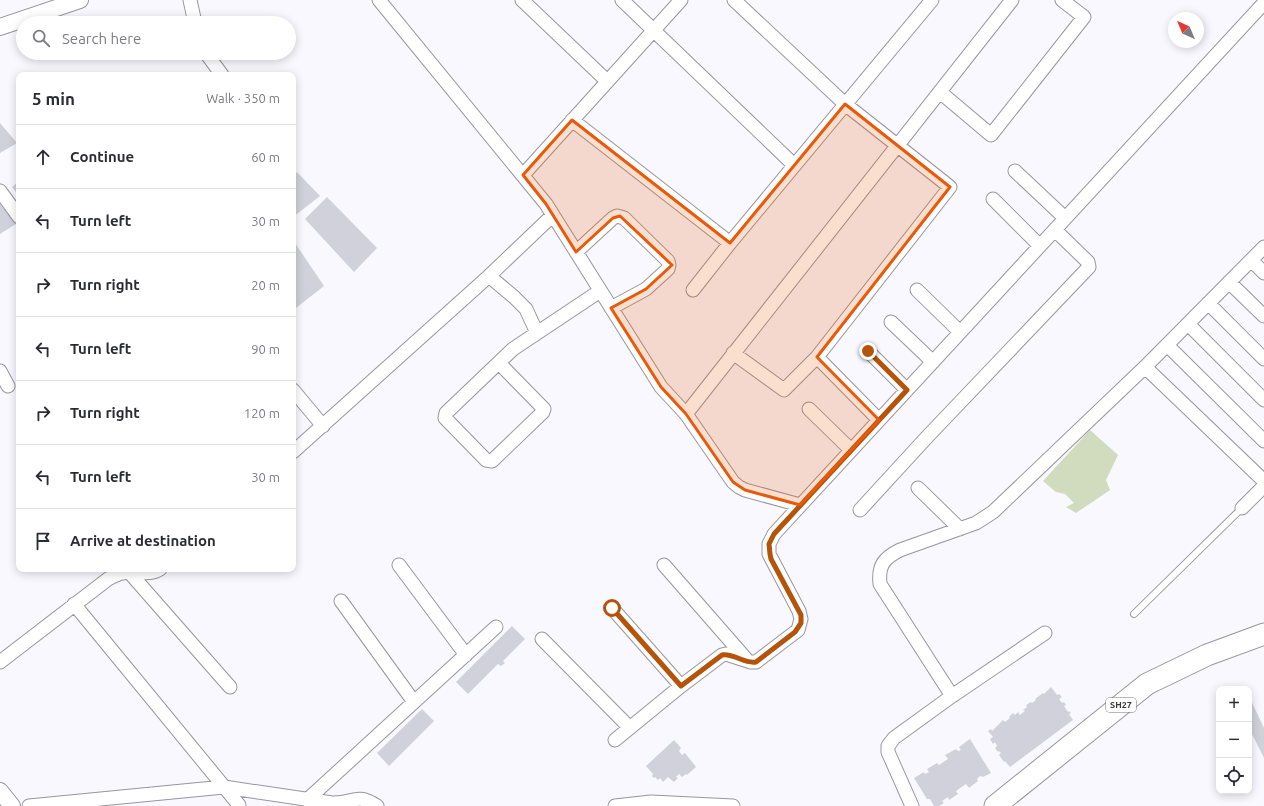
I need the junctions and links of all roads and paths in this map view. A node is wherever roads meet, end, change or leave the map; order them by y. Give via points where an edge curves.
1 (80, 0) edge
2 (190, 0) edge
3 (379, 0) edge
4 (522, 0) edge
5 (622, 0) edge
6 (680, 0) edge
7 (734, 0) edge
8 (932, 0) edge
9 (1012, 0) edge
10 (1062, 0) edge
11 (1264, 3) edge
12 (33, 16) edge
13 (193, 16) edge
14 (16, 22) edge
15 (0, 27) edge
16 (653, 29) junction
17 (211, 60) edge
18 (220, 72) edge
19 (607, 81) junction
20 (940, 92) junction
21 (845, 104) junction
22 (572, 120) junction
23 (898, 146) junction
24 (794, 165) junction
25 (1015, 171) dead end
26 (523, 175) junction
27 (0, 191) edge
28 (993, 199) dead end
29 (16, 213) edge
30 (553, 216) junction
31 (1065, 218) junction
32 (1055, 230) junction
33 (730, 243) junction
34 (1040, 246) junction
35 (1264, 247) edge
36 (576, 252) junction
37 (1251, 260) junction
38 (1264, 273) edge
39 (489, 276) junction
40 (1229, 282) junction
41 (693, 290) dead end
42 (917, 290) dead end
43 (600, 291) junction
44 (1208, 303) junction
45 (611, 308) junction
46 (1264, 316) edge
47 (891, 322) dead end
48 (1188, 324) junction
49 (960, 332) junction
50 (537, 333) junction
51 (1167, 345) junction
52 (868, 351) dead end
53 (733, 353) junction
54 (817, 357) junction
55 (1264, 358) edge
56 (933, 362) junction
57 (499, 363) junction
58 (1145, 367) junction
59 (0, 371) edge
60 (8, 386) dead end
61 (907, 390) junction
62 (296, 394) edge
63 (1264, 400) edge
64 (809, 408) dead end
65 (686, 414) junction
66 (879, 420) junction
67 (323, 426) junction
68 (1264, 441) edge
69 (296, 449) edge
70 (852, 450) junction
71 (1264, 481) edge
72 (1264, 486) edge
73 (918, 488) dead end
74 (800, 505) junction
75 (1242, 508) joint
76 (860, 510) dead end
77 (960, 529) junction
78 (664, 564) dead end
79 (399, 565) dead end
80 (129, 572) junction
81 (150, 572) edge
82 (341, 601) dead end
83 (74, 604) junction
84 (612, 608) dead end
85 (1134, 614) dead end
86 (496, 627) dead end
87 (1045, 633) dead end
88 (1264, 634) edge
89 (542, 639) dead end
90 (466, 655) junction
91 (0, 662) edge
92 (748, 662) junction
93 (681, 686) junction
94 (230, 687) dead end
95 (952, 696) junction
96 (414, 702) junction
97 (630, 728) junction
98 (615, 740) dead end
99 (224, 787) junction
100 (0, 791) edge
101 (307, 800) junction
102 (239, 804) dead end
103 (12, 806) edge
104 (29, 806) edge
105 (377, 806) edge
106 (615, 806) edge
107 (733, 806) edge
108 (912, 806) edge
109 (996, 806) edge

1 - 12 street
2 - 13 street
3 - 26 street
4 - 19 street
5 - 16 street
6 - 16 street
7 - 21 street
8 - 21 street
9 - 20 street
10 - 20 street via 1084,17 991,135
11 - 31 street
14 - 15 street
16 - 19 street
16 - 24 street
17 - 18 street
19 - 22 street
20 - 23 street
21 - 23 street
21 - 24 street
22 - 26 street
22 - 33 street
23 - 53 street
23 - 54 street via 950,186
24 - 33 street
25 - 31 street
26 - 30 street
27 - 29 street
28 - 34 street
30 - 36 street
30 - 39 street
31 - 32 street
32 - 34 street
32 - 76 street via 1088,262 1089,267 926,437
33 - 41 street
34 - 49 street
35 - 37 street
36 - 43 street
36 - 45 street via 613,218 620,216 668,261 668,269 651,284
37 - 38 street
37 - 40 street
39 - 50 street via 526,309
39 - 67 street
40 - 44 street
40 - 46 street
42 - 49 street
43 - 45 street
43 - 50 street
44 - 48 street
44 - 55 street
45 - 65 street via 661,387
47 - 56 street
48 - 51 street
48 - 63 street
49 - 56 street
50 - 57 street via 513,349
51 - 58 street
51 - 68 street
52 - 61 street
53 - 54 street via 784,390
53 - 65 street
54 - 66 street
56 - 61 street
57 - 57 street via 445,416 488,461 544,409
58 - 71 street
58 - 77 street via 1002,504 976,524
59 - 60 street
61 - 66 street
62 - 67 street
64 - 70 street
65 - 74 street via 729,477 739,487
66 - 70 street
67 - 69 street
70 - 74 street
72 - 75 street
73 - 77 street
74 - 92 street via 774,534 769,549 771,559 800,612 801,623 795,632 760,660
75 - 85 lane
77 - 95 street via 889,555 883,561 879,575 880,584
78 - 92 street
79 - 90 street
80 - 81 street
80 - 83 street via 108,579
80 - 94 street
82 - 96 street
83 - 91 street
83 - 99 street
84 - 93 street
86 - 90 street
87 - 95 street
88 - 109 main road, SH27 / SH27 via 1207,655 1147,684
89 - 97 street
90 - 96 street
92 - 93 street via 726,654 722,655
93 - 97 street
95 - 108 street via 894,738 888,746 888,752
96 - 101 street
97 - 98 street
99 - 101 street
99 - 102 street
99 - 104 street
100 - 103 street
101 - 105 street via 339,803 361,799
106 - 107 street via 651,802

